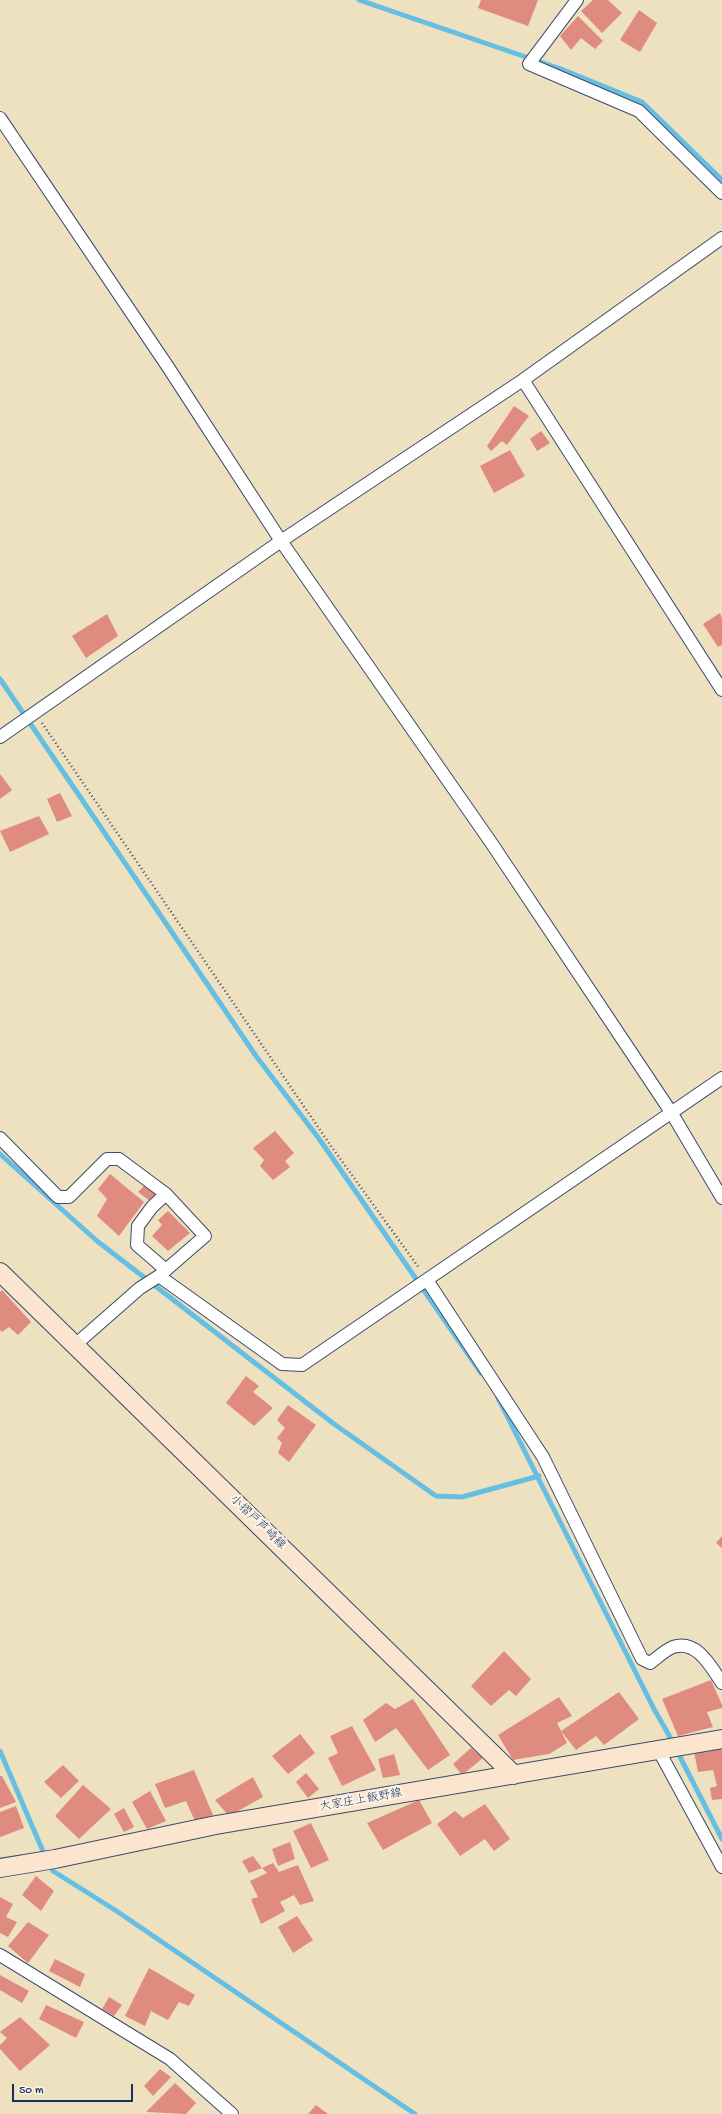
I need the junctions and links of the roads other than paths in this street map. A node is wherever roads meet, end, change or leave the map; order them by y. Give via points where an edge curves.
1 (572, 2) edge
2 (0, 118) edge
3 (722, 193) edge
4 (722, 238) edge
5 (522, 380) junction
6 (281, 541) junction
7 (722, 690) edge
8 (0, 737) edge
9 (722, 1078) edge
10 (671, 1112) junction
11 (0, 1138) edge
12 (166, 1194) junction
13 (722, 1198) edge
14 (0, 1272) edge
15 (163, 1273) junction
16 (427, 1280) junction
17 (75, 1345) junction
18 (722, 1683) edge
19 (722, 1739) edge
20 (660, 1750) junction
21 (514, 1775) junction
22 (722, 1867) edge
23 (0, 1868) edge
24 (0, 1955) edge
25 (232, 2114) edge

1 - 3 street via 529,64 639,111
2 - 6 street via 168,367
4 - 5 street
5 - 6 street
5 - 7 street
6 - 8 street
6 - 10 street via 490,841
9 - 10 street
10 - 13 street
10 - 16 street
11 - 12 street via 58,1197 69,1197 107,1159 119,1159
12 - 15 street via 138,1226 137,1245
12 - 15 street via 205,1236
14 - 17 main road, 小摺戸芦崎線
15 - 16 street via 282,1364 302,1365
15 - 17 street via 140,1288
16 - 18 street via 543,1457 642,1659 650,1663 673,1647 689,1647 700,1653
17 - 21 main road, 小摺戸芦崎線
19 - 20 main road, 大家庄上飯野線
20 - 21 main road, 大家庄上飯野線
20 - 22 street
21 - 23 main road, 大家庄上飯野線 via 216,1826
24 - 25 street via 170,2058

